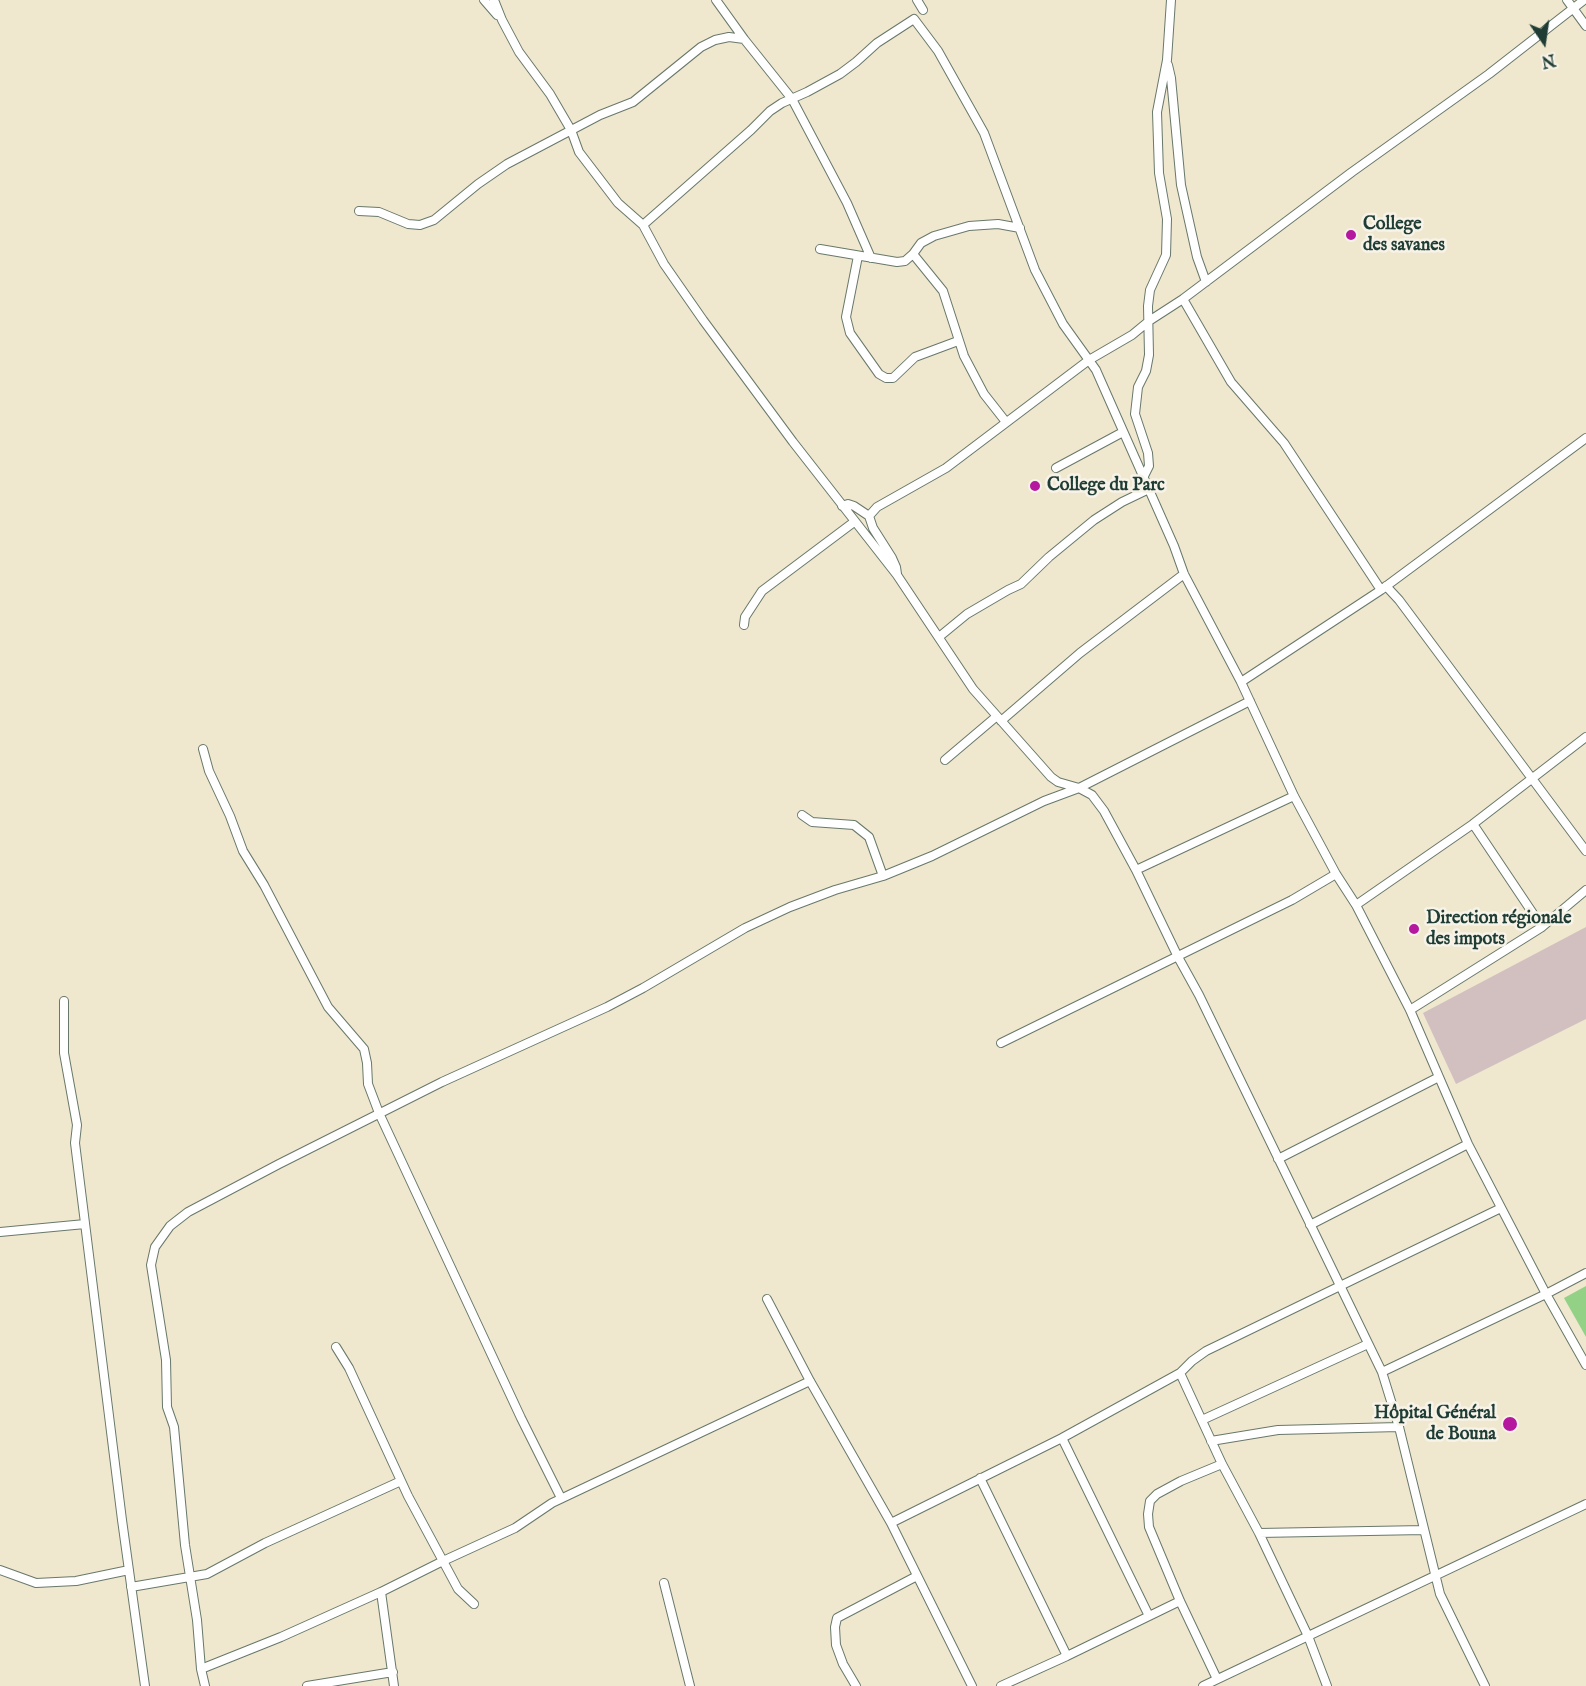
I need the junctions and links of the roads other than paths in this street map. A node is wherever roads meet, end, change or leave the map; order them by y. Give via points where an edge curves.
1 (484, 0) edge
2 (494, 0) edge
3 (716, 0) edge
4 (917, 0) edge
5 (1171, 0) edge
6 (1567, 0) edge
7 (1584, 0) edge
8 (1574, 8) junction
9 (923, 10) dead end
10 (502, 20) junction
11 (1586, 26) edge
12 (744, 39) junction
13 (1167, 60) junction
14 (792, 99) junction
15 (571, 129) junction
16 (359, 212) dead end
17 (643, 225) junction
18 (1020, 228) junction
19 (820, 249) dead end
20 (913, 254) junction
21 (858, 256) junction
22 (871, 258) junction
23 (1206, 282) junction
24 (1183, 299) junction
25 (1149, 321) junction
26 (958, 341) junction
27 (1089, 360) junction
28 (1006, 422) junction
29 (1123, 432) junction
30 (1586, 438) edge
31 (1056, 468) dead end
32 (1144, 476) junction
33 (1149, 489) junction
34 (842, 506) junction
35 (869, 516) junction
36 (854, 522) junction
37 (1184, 574) junction
38 (897, 575) junction
39 (1383, 588) junction
40 (744, 625) dead end
41 (939, 638) junction
42 (1241, 682) junction
43 (1250, 701) junction
44 (999, 718) junction
45 (1586, 737) edge
46 (203, 748) dead end
47 (945, 760) dead end
48 (1531, 779) junction
49 (1078, 788) junction
50 (1294, 796) junction
51 (802, 815) dead end
52 (1473, 824) junction
53 (1586, 851) edge
54 (1136, 870) junction
55 (1336, 874) junction
56 (883, 876) junction
57 (1586, 890) edge
58 (1356, 905) junction
59 (1542, 927) junction
60 (1178, 957) junction
61 (64, 1001) dead end
62 (1410, 1010) junction
63 (1001, 1043) dead end
64 (1439, 1077) junction
65 (379, 1113) junction
66 (1468, 1144) junction
67 (1278, 1159) junction
68 (1501, 1208) junction
69 (85, 1224) junction
70 (1310, 1225) junction
71 (0, 1232) edge
72 (1586, 1273) edge
73 (1340, 1286) junction
74 (1546, 1294) junction
75 (767, 1299) dead end
76 (1368, 1344) junction
77 (336, 1347) dead end
78 (1586, 1365) edge
79 (1382, 1372) junction
80 (1180, 1373) junction
81 (810, 1381) junction
82 (1202, 1420) junction
83 (1399, 1427) junction
84 (1062, 1438) junction
85 (1211, 1441) junction
86 (1222, 1464) junction
87 (980, 1478) junction
88 (401, 1481) junction
89 (561, 1498) junction
90 (1586, 1504) edge
91 (891, 1523) junction
92 (1424, 1530) junction
93 (1259, 1533) junction
94 (443, 1561) junction
95 (0, 1570) edge
96 (129, 1570) junction
97 (1435, 1574) junction
98 (917, 1576) junction
99 (190, 1578) junction
100 (664, 1583) dead end
101 (131, 1587) junction
102 (381, 1592) junction
103 (1180, 1601) junction
104 (474, 1604) dead end
105 (1149, 1616) junction
106 (1308, 1636) junction
107 (1067, 1656) junction
108 (201, 1669) junction
109 (393, 1672) junction
110 (1217, 1679) junction
111 (145, 1686) edge
112 (205, 1686) edge
113 (307, 1686) edge
114 (394, 1686) edge
115 (690, 1686) edge
116 (856, 1686) edge
117 (972, 1686) edge
118 (1001, 1686) edge
119 (1203, 1686) edge
120 (1327, 1686) edge
121 (1485, 1686) edge

1 - 10 street
2 - 10 street
3 - 12 street
4 - 9 street
5 - 13 street
6 - 8 street
7 - 8 street
8 - 11 street
8 - 23 street
10 - 15 street
12 - 14 street
12 - 15 street via 729,37 701,47 633,102
13 - 23 street via 1181,185
13 - 25 street via 1157,112 1158,173 1167,219 1166,255 1150,290
14 - 17 street via 770,111
14 - 18 street via 840,74 914,19 938,51 984,133
14 - 22 street via 847,202
15 - 16 street via 507,164 434,220 408,224 379,212
15 - 17 street via 579,152 618,203
17 - 34 street via 696,311
18 - 20 street via 998,224 969,226 934,236 921,243
18 - 27 street via 1035,270 1063,324
19 - 21 street
20 - 22 street via 897,262
20 - 26 street via 943,291
21 - 22 street
21 - 26 street via 846,317 850,333 879,374 893,378 915,357
23 - 24 street
24 - 25 street
24 - 39 street via 1231,382 1284,443
25 - 27 street
25 - 32 street via 1146,371 1138,387 1135,414 1148,453 1149,466
26 - 28 street via 984,394
27 - 28 street
27 - 29 street
28 - 35 street via 946,468 877,507
29 - 31 street
29 - 32 street
30 - 39 street
32 - 33 street
33 - 37 street
33 - 41 street via 1094,519 1021,584 967,614
34 - 35 street via 854,506
34 - 36 street
35 - 38 street
36 - 38 street
36 - 40 street via 762,591
37 - 42 street
37 - 44 street
38 - 41 street
39 - 42 street
39 - 48 street via 1399,600
41 - 44 street via 973,689
42 - 43 street
43 - 49 street
43 - 50 street
44 - 47 street
44 - 49 street via 1052,777
45 - 48 street
46 - 65 street via 243,851 328,1007 364,1049 368,1084
48 - 52 street
48 - 53 street
49 - 54 street via 1092,795 1104,811
49 - 56 street
50 - 54 street
50 - 55 street
51 - 56 street via 812,822 854,825 869,837
52 - 58 street
52 - 59 street
54 - 60 street
55 - 58 street
55 - 60 street
56 - 65 street via 835,890 745,928 606,1007
57 - 59 street
58 - 62 street
59 - 62 street
60 - 63 street
60 - 67 street
61 - 69 street via 64,1053 77,1125 75,1143
62 - 64 street
64 - 66 street
64 - 67 street
65 - 89 street
65 - 99 street via 188,1212 170,1226 155,1247 151,1264 166,1360 167,1407 176,1438
66 - 68 street
66 - 70 street
67 - 70 street
68 - 73 street
68 - 74 street
69 - 71 street
69 - 96 street
70 - 73 street
72 - 74 street
73 - 76 street
73 - 80 street via 1206,1351
74 - 78 street
74 - 79 street
75 - 81 street
76 - 79 street
76 - 82 street
77 - 88 street
79 - 83 street
80 - 82 street
80 - 84 street
81 - 89 street
81 - 91 street
82 - 85 street
83 - 85 street via 1278,1430
83 - 92 street
84 - 87 street
84 - 105 street
85 - 86 street
86 - 93 street
86 - 103 street via 1165,1490 1148,1505 1149,1527
87 - 91 street
87 - 107 street
88 - 94 street
88 - 99 street via 207,1574
89 - 94 street via 515,1528
90 - 97 street
91 - 98 street
92 - 93 street
92 - 97 street
93 - 106 street
94 - 102 street
94 - 104 street via 458,1590
95 - 96 street via 36,1582 76,1581
96 - 101 street
97 - 106 street
97 - 121 street via 1440,1594
98 - 116 street via 837,1618 836,1645
98 - 117 street
99 - 101 street
99 - 108 street
100 - 115 street
101 - 111 street
102 - 108 street
102 - 109 street
103 - 105 street
103 - 110 street
105 - 107 street
106 - 110 street
106 - 120 street
107 - 118 street
108 - 112 street
109 - 113 street
109 - 114 street
110 - 119 street

